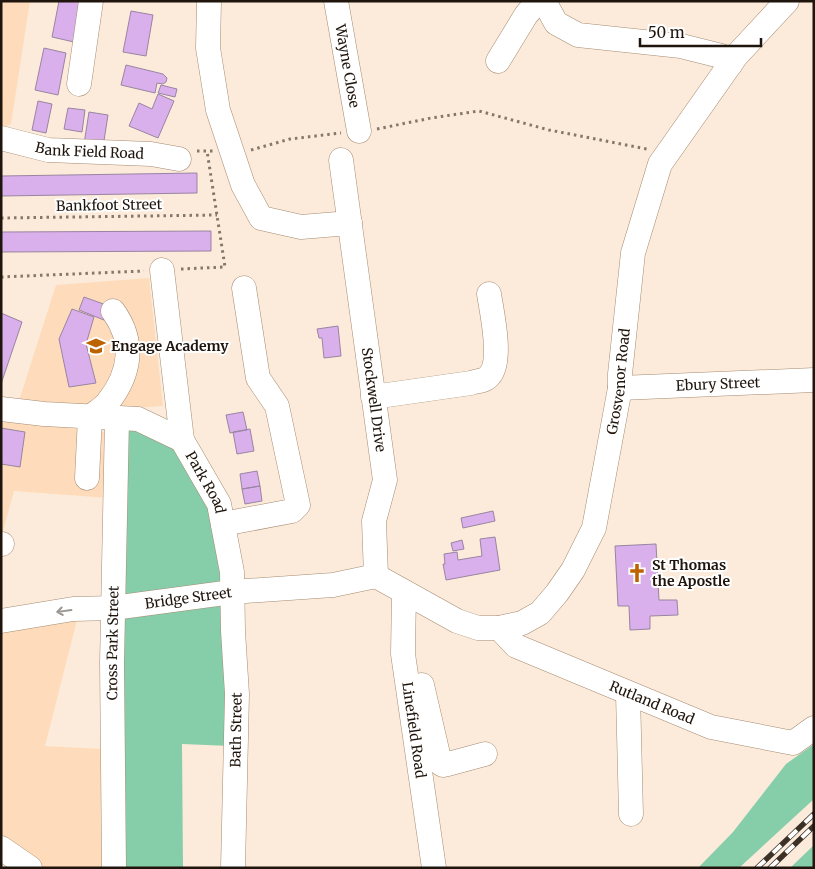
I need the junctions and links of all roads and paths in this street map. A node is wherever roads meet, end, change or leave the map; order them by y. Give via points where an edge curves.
1 (91, 1) edge
2 (209, 1) edge
3 (336, 1) edge
4 (538, 1) edge
5 (544, 1) edge
6 (787, 1) edge
7 (498, 61) dead end
8 (730, 65) junction
9 (79, 84) dead end
10 (359, 131) junction
11 (1, 138) edge
12 (207, 151) junction
13 (233, 153) junction
14 (667, 154) junction
15 (189, 155) joint
16 (341, 160) dead end
17 (217, 215) junction
18 (1, 218) edge
19 (350, 223) junction
20 (162, 270) junction
21 (1, 277) edge
22 (244, 288) dead end
23 (489, 294) dead end
24 (113, 311) dead end
25 (813, 382) edge
26 (620, 388) junction
27 (373, 397) junction
28 (1, 409) edge
29 (90, 417) junction
30 (117, 419) junction
31 (182, 440) junction
32 (86, 478) dead end
33 (223, 524) junction
34 (376, 576) junction
35 (232, 592) junction
36 (404, 592) junction
37 (113, 608) junction
38 (1, 621) edge
39 (403, 621) junction
40 (499, 628) junction
41 (628, 694) junction
42 (814, 728) edge
43 (485, 754) dead end
44 (631, 814) dead end
45 (1, 848) edge
46 (30, 868) edge
47 (114, 868) edge
48 (233, 868) edge
49 (434, 868) edge

1 - 9 street
2 - 13 street via 209,57 218,110
3 - 10 street, Wayne Close
4 - 7 street
5 - 8 street via 556,23 578,35 681,46 720,56
6 - 8 street, Grosvenor Road
8 - 14 street, Grosvenor Road
10 - 13 path via 290,140
10 - 14 path via 479,111 549,130
11 - 15 street, Bank Field Road via 48,150
12 - 13 path
12 - 15 path
12 - 17 path
13 - 19 street via 243,185 261,218 301,227
14 - 26 street, Grosvenor Road via 660,164 633,253
16 - 19 street, Stockwell Drive
17 - 18 path, Bankfoot Street
17 - 20 path via 225,267
19 - 27 street, Stockwell Drive
20 - 21 path
20 - 31 street
22 - 33 street via 258,378 277,406 298,505 292,511
23 - 27 street via 496,346 491,374 485,379 451,386
24 - 29 street via 126,337 124,377 108,403
25 - 26 street, Ebury Street
26 - 40 street, Grosvenor Road via 594,528 573,570 540,613 522,623
27 - 34 street, Stockwell Drive via 385,480 374,521
28 - 29 street, Park Road
29 - 30 street, Park Road
29 - 32 street
30 - 31 street, Park Road via 138,419
30 - 37 street, Cross Park Street
31 - 33 street, Park Road via 219,504
33 - 35 street, Park Road via 232,572
34 - 35 street, Bridge Street via 333,585
34 - 36 street, Grosvenor Road
35 - 37 street, Bridge Street
35 - 48 street, Bath Street via 237,694
36 - 39 street, Linefield Road
36 - 40 street, Grosvenor Road via 457,621 478,628
37 -> 38 street, Bridge Street via 73,610
37 - 47 street, Cross Park Street
39 - 43 street via 424,690 440,762 443,765
39 - 49 street, Linefield Road via 403,654
40 - 41 street, Rutland Road via 516,646
41 - 42 street, Rutland Road via 711,727 793,743
41 - 44 street
45 - 46 street

